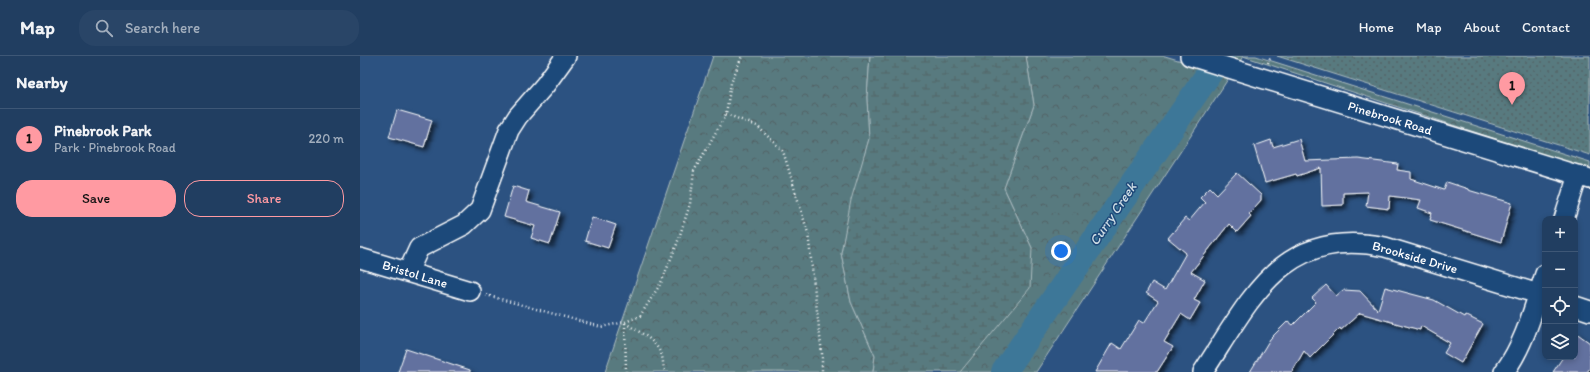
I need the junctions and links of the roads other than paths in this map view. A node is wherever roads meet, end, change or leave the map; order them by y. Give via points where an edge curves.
1 (566, 56) edge
2 (1190, 56) edge
3 (1584, 177) edge
4 (1565, 216) edge
5 (360, 258) edge
6 (408, 272) junction
7 (470, 291) road end
8 (1542, 295) edge
9 (1578, 307) edge
10 (1590, 311) edge
11 (1203, 372) edge
12 (1504, 372) edge

1 - 6 street via 509,130 480,210 464,226 419,248
2 - 3 street, Pinebrook Road
3 - 4 street
5 - 6 street, Bristol Lane
6 - 7 street, Bristol Lane
8 - 11 street, Brookside Drive via 1385,247 1349,242 1319,247 1286,263 1260,286
8 - 12 street
9 - 10 street

